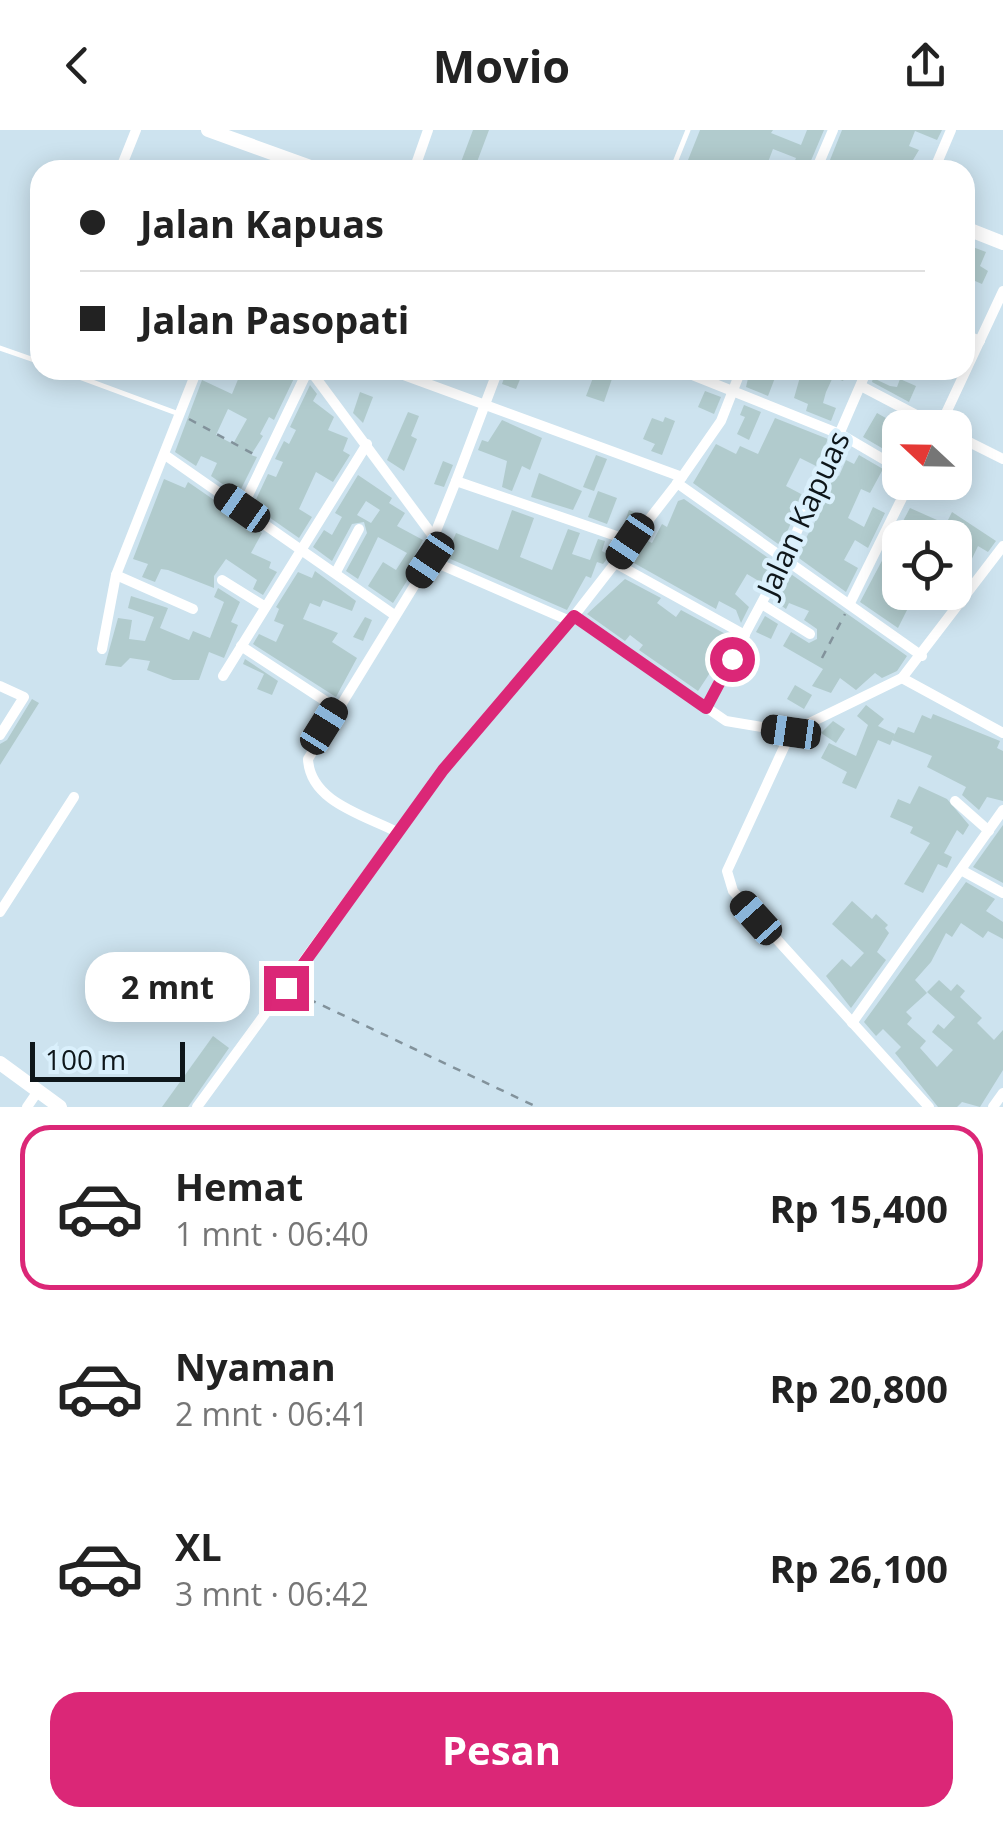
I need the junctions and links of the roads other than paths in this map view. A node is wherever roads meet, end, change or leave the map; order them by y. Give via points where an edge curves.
1 (136, 130) edge
2 (208, 130) edge
3 (428, 130) edge
4 (688, 130) edge
5 (832, 130) edge
6 (951, 130) edge
7 (124, 160) edge
8 (271, 160) edge
9 (418, 160) edge
10 (676, 160) edge
11 (820, 160) edge
12 (938, 160) edge
13 (975, 232) edge
14 (1003, 243) edge
15 (1003, 291) edge
16 (975, 339) edge
17 (980, 341) junction
18 (0, 348) edge
19 (975, 352) edge
20 (30, 358) edge
21 (87, 380) edge
22 (193, 380) edge
23 (306, 380) edge
24 (318, 380) edge
25 (417, 380) edge
26 (495, 380) edge
27 (709, 380) edge
28 (738, 380) edge
29 (864, 380) edge
30 (962, 380) edge
31 (861, 386) junction
32 (735, 389) junction
33 (487, 406) junction
34 (907, 410) edge
35 (948, 410) edge
36 (179, 414) junction
37 (842, 435) junction
38 (367, 444) junction
39 (972, 444) edge
40 (164, 455) junction
41 (882, 459) edge
42 (1003, 459) edge
43 (680, 480) junction
44 (456, 481) junction
45 (901, 500) edge
46 (242, 508) junction
47 (360, 528) dead end
48 (434, 536) junction
49 (630, 541) junction
50 (1003, 546) edge
51 (301, 548) junction
52 (430, 560) junction
53 (786, 560) junction
54 (615, 563) junction
55 (336, 572) junction
56 (116, 575) junction
57 (222, 580) dead end
58 (972, 588) edge
59 (762, 604) junction
60 (850, 604) junction
61 (264, 606) junction
62 (193, 609) dead end
63 (956, 610) edge
64 (394, 614) junction
65 (572, 618) junction
66 (810, 634) dead end
67 (745, 635) junction
68 (241, 646) junction
69 (102, 649) dead end
70 (922, 656) junction
71 (223, 676) dead end
72 (902, 678) junction
73 (0, 686) edge
74 (336, 708) junction
75 (706, 708) junction
76 (791, 732) junction
77 (1003, 733) edge
78 (0, 735) edge
79 (74, 796) dead end
80 (955, 801) dead end
81 (1003, 810) edge
82 (989, 831) junction
83 (397, 832) junction
84 (962, 870) junction
85 (1003, 893) edge
86 (0, 912) edge
87 (852, 1024) junction
88 (0, 1063) edge
89 (38, 1091) junction
90 (1003, 1093) edge
91 (27, 1107) edge
92 (60, 1107) edge
93 (197, 1107) edge
94 (929, 1107) edge
95 (994, 1107) edge

1 - 7 street
2 - 8 main road
3 - 9 street
4 - 10 lane
5 - 11 street
6 - 12 street
13 - 14 main road
15 - 17 street
16 - 17 street
17 - 19 street
18 - 20 lane
21 - 36 lane
22 - 36 street
23 - 46 street
24 - 38 street
25 - 33 street
26 - 33 street
27 - 32 street
28 - 32 street
29 - 31 street, Jalan Kapuas
30 - 35 street
31 - 34 street
31 - 37 street, Jalan Kapuas
32 - 37 street
32 - 43 street
33 - 43 street
33 - 44 street
36 - 40 street
37 - 41 street
37 - 53 street, Jalan Kapuas
38 - 48 street
38 - 51 street
39 - 42 street
40 - 46 street
40 - 56 street
43 - 49 street
43 - 53 street
44 - 48 street
44 - 49 street
45 - 60 street
46 - 51 street
47 - 55 street
48 - 52 street
49 - 54 street
50 - 58 street
51 - 55 street
51 - 61 street
52 - 64 street
52 - 65 street
53 - 59 street, Jalan Kapuas
53 - 60 street
54 - 65 street
54 - 67 street
55 - 64 street
56 - 62 street
56 - 69 street
57 - 61 street
59 - 66 street
59 - 67 street, Jalan Kapuas
60 - 70 street
61 - 68 street
63 - 70 street
64 - 74 street
65 - 75 street
65 - 83 street
67 - 75 street, Jalan Kapuas
68 - 71 street
68 - 74 street
70 - 72 street
72 - 76 street
72 - 77 street
73 - 78 street via 24,696
74 - 83 street via 308,759 312,781 326,796
75 - 76 street via 735,724
76 - 87 street via 726,878
79 - 86 street
80 - 82 street
81 - 82 street
82 - 84 street
83 - 93 street
84 - 85 street
84 - 87 street
87 - 94 street
88 - 89 main road
89 - 91 street
89 - 92 main road
90 - 95 street

